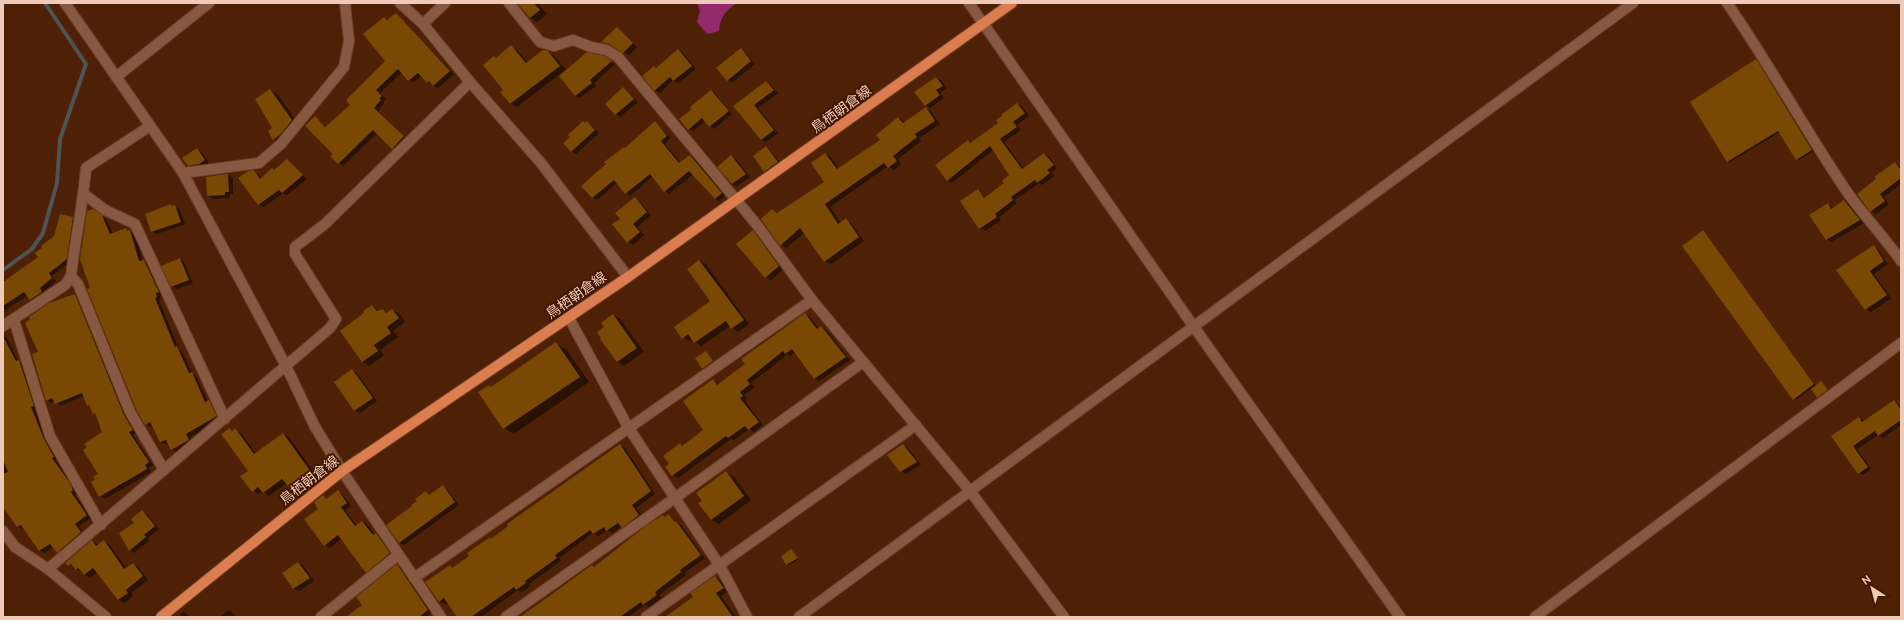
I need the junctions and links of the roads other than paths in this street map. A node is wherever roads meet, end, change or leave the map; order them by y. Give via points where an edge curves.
1 (65, 3) edge
2 (209, 3) edge
3 (345, 3) edge
4 (400, 3) edge
5 (445, 3) edge
6 (509, 3) edge
7 (969, 3) edge
8 (1012, 3) edge
9 (1633, 3) edge
10 (1727, 3) edge
11 (983, 23) junction
12 (423, 24) junction
13 (116, 77) junction
14 (470, 82) junction
15 (150, 126) junction
16 (183, 173) junction
17 (84, 194) junction
18 (736, 201) junction
19 (1901, 260) edge
20 (71, 276) junction
21 (628, 277) junction
22 (812, 300) junction
23 (569, 318) junction
24 (14, 320) junction
25 (3, 326) edge
26 (1194, 327) junction
27 (1901, 343) edge
28 (863, 362) junction
29 (286, 366) junction
30 (225, 419) junction
31 (916, 425) junction
32 (628, 427) junction
33 (164, 470) junction
34 (342, 471) junction
35 (970, 491) junction
36 (675, 498) junction
37 (101, 525) junction
38 (3, 530) edge
39 (398, 555) junction
40 (720, 566) junction
41 (48, 569) junction
42 (414, 578) junction
43 (439, 616) edge
44 (106, 617) edge
45 (161, 617) edge
46 (321, 617) edge
47 (506, 617) edge
48 (646, 617) edge
49 (747, 617) edge
50 (799, 617) edge
51 (1064, 617) edge
52 (1400, 617) edge
53 (1535, 617) edge

1 - 13 street
2 - 13 street
3 - 16 street via 349,41 344,67 282,144 259,163
4 - 12 street
5 - 12 street
6 - 18 street via 540,42 554,46 573,40 606,50 618,57
7 - 11 street
8 - 11 main road, 鳥栖朝倉線
9 - 26 street
10 - 19 street via 1844,187
11 - 18 main road, 鳥栖朝倉線
11 - 26 street
12 - 14 street
13 - 15 street
14 - 21 street via 542,163
14 - 29 street via 325,224 295,247 295,254 336,319 330,328
15 - 16 street
15 - 17 street via 86,168
16 - 29 street
17 - 20 street via 76,230
17 - 30 street via 104,210 135,224
18 - 21 main road, 鳥栖朝倉線
18 - 22 street via 777,251
20 - 24 street via 65,285
20 - 33 street via 78,284 130,412
21 - 23 main road, 鳥栖朝倉線
22 - 28 street
22 - 32 street
23 - 32 street
23 - 34 main road, 鳥栖朝倉線
24 - 25 street
24 - 37 street via 50,436
26 - 35 street
26 - 52 street
27 - 53 street
28 - 31 street
28 - 36 street
29 - 30 street
29 - 34 street via 315,427
30 - 33 street
31 - 35 street
31 - 40 street
32 - 36 street
32 - 42 street
33 - 37 street
34 - 39 street
34 - 45 main road, 鳥栖朝倉線
35 - 50 street
35 - 51 street
36 - 40 street
36 - 47 street
37 - 41 street
38 - 41 street via 15,547
39 - 42 street
39 - 46 street
40 - 48 street
40 - 49 street
41 - 44 street
42 - 43 street

